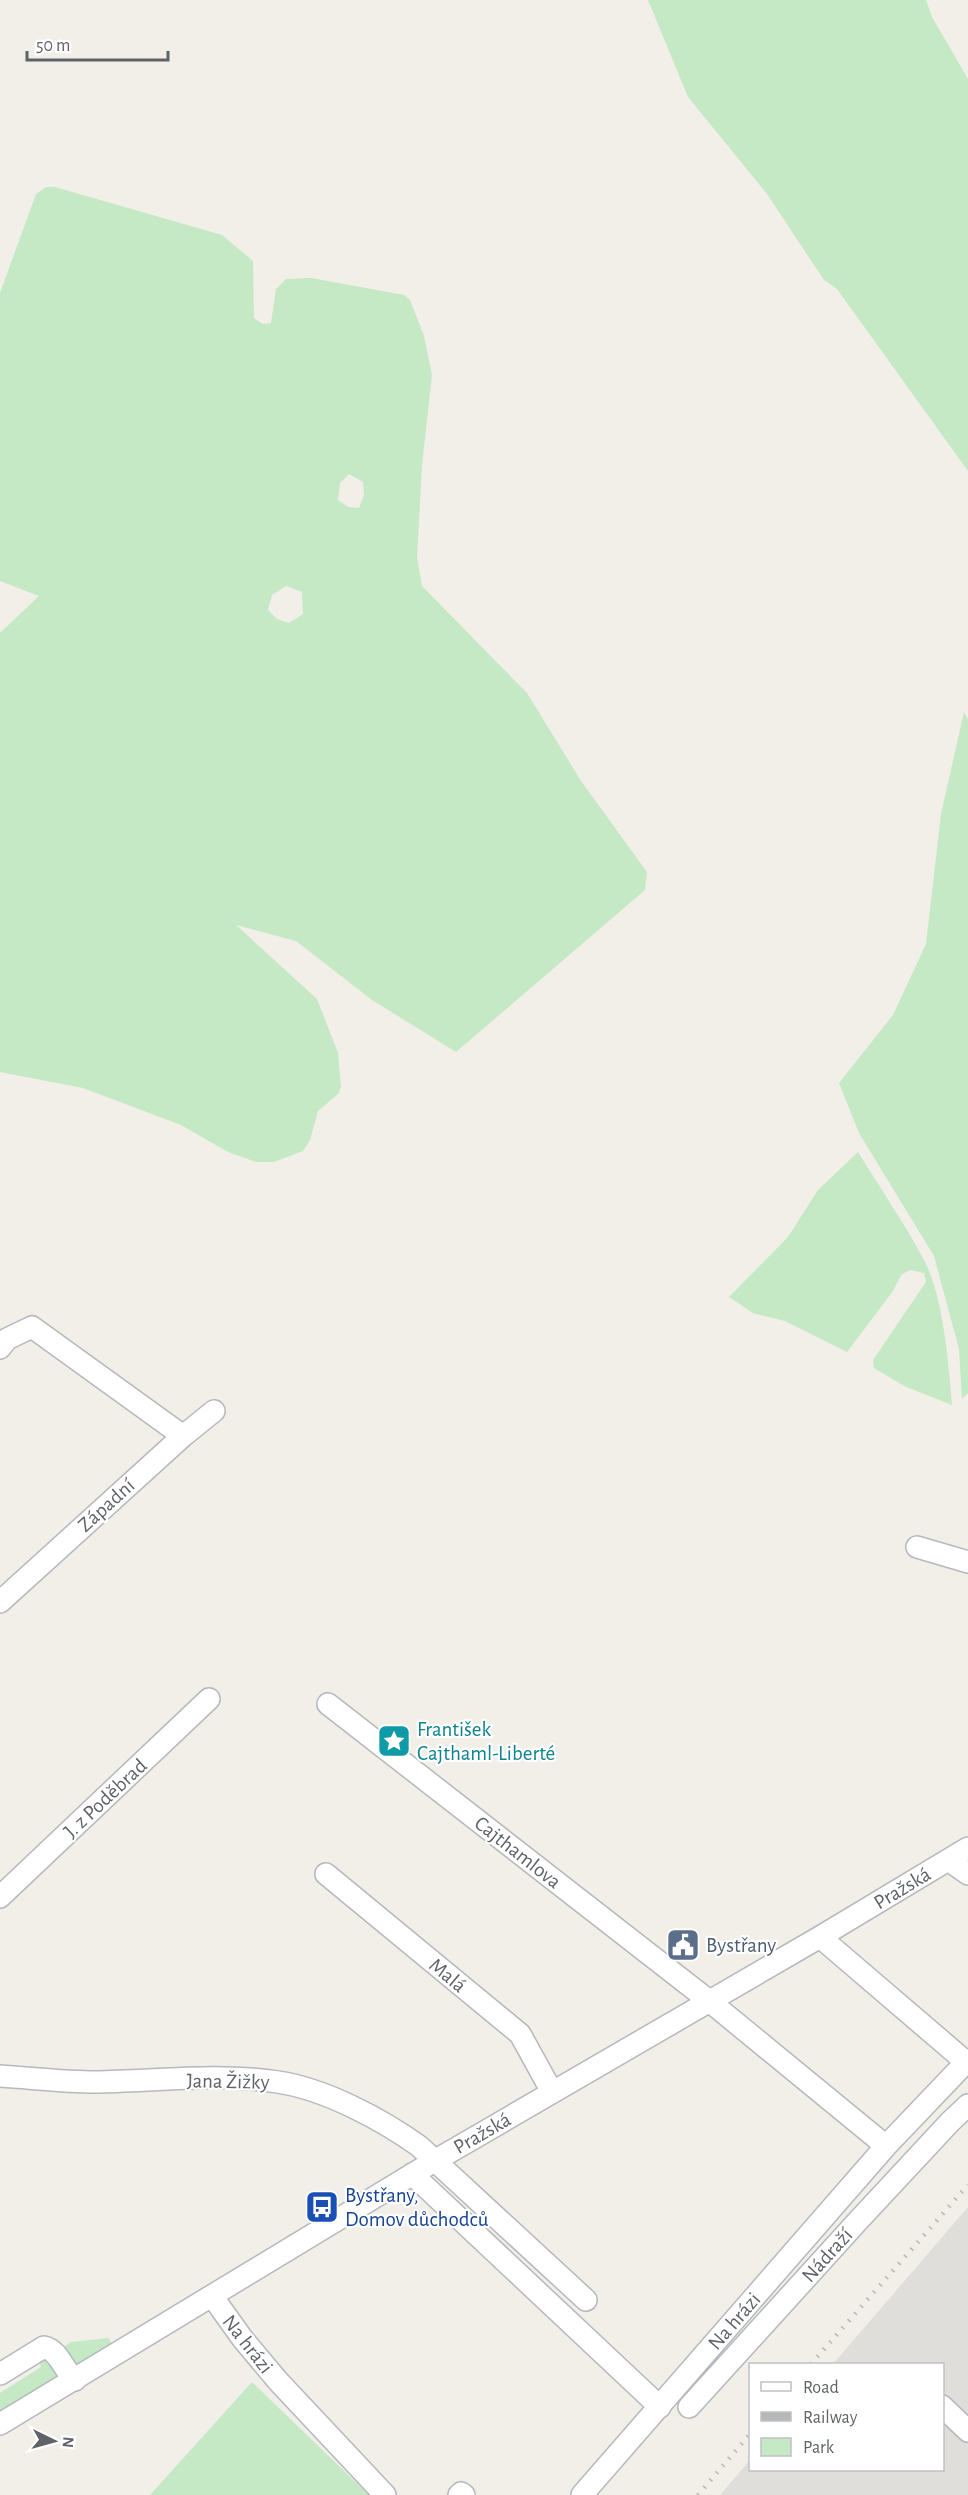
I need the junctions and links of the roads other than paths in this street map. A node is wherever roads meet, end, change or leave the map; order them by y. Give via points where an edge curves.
1 (0, 1348) edge
2 (214, 1411) dead end
3 (183, 1436) junction
4 (917, 1546) dead end
5 (968, 1562) edge
6 (0, 1602) edge
7 (209, 1699) dead end
8 (328, 1704) dead end
9 (968, 1848) edge
10 (948, 1860) junction
11 (326, 1874) dead end
12 (968, 1874) edge
13 (0, 1897) edge
14 (820, 1937) junction
15 (708, 2000) junction
16 (967, 2061) edge
17 (0, 2076) edge
18 (552, 2092) junction
19 (968, 2105) edge
20 (886, 2146) junction
21 (436, 2160) junction
22 (412, 2174) junction
23 (212, 2296) junction
24 (586, 2300) dead end
25 (0, 2374) edge
26 (75, 2380) junction
27 (660, 2407) junction
28 (689, 2407) dead end
29 (944, 2408) edge
30 (0, 2424) edge
31 (968, 2431) edge
32 (385, 2495) edge
33 (582, 2495) edge

1 - 3 street via 7,1339 32,1327
2 - 3 street, Západní
3 - 6 street, Západní
4 - 5 street
7 - 13 street, J. z Poděbrad
8 - 15 street, Cajthamlova
9 - 10 street, Pražská
10 - 12 street
10 - 14 street, Pražská
11 - 18 street, Malá via 520,2034
14 - 15 street, Pražská
14 - 16 street
15 - 18 street, Pražská
15 - 20 street
16 - 20 street, Na hrázi
17 - 21 street, Jana Žižky via 92,2082 280,2082 313,2091 394,2129
18 - 21 street, Pražská
19 - 28 street, Nádraží
20 - 27 street, Na hrázi
21 - 22 street, Pražská
21 - 24 street, Jana Žižky
22 - 23 street, Pražská
22 - 27 street
23 - 26 street, Pražská
23 - 32 street, Na hrázi via 278,2381
25 - 26 street via 45,2347 52,2350
26 - 30 street, Pražská
27 - 33 street, Na hrázi
29 - 31 street

